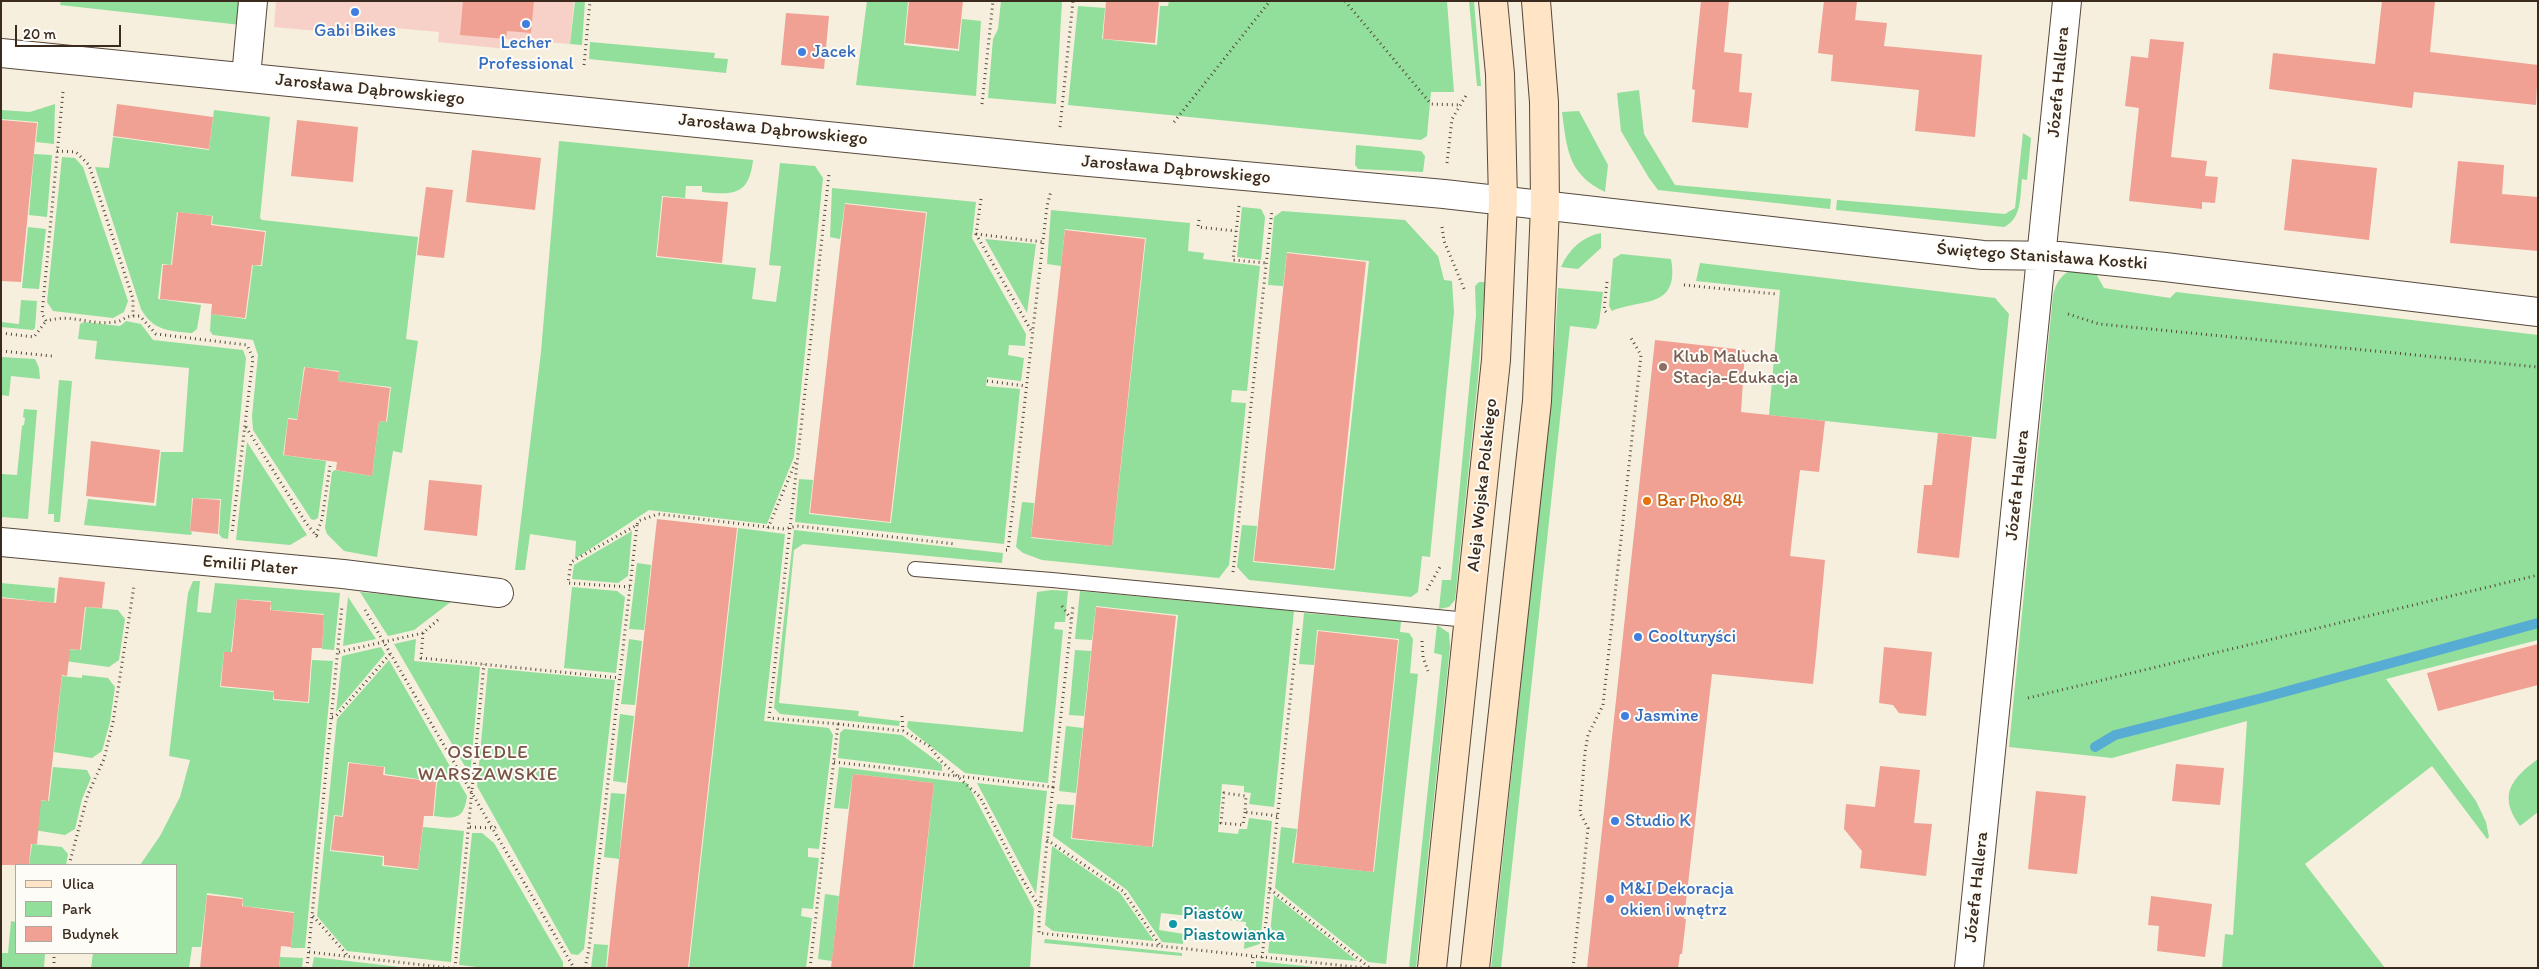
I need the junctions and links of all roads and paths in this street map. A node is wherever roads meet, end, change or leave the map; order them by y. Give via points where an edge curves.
1 (254, 1) edge
2 (590, 1) edge
3 (993, 1) edge
4 (1073, 1) edge
5 (1270, 1) edge
6 (1345, 1) edge
7 (1493, 1) edge
8 (1536, 1) edge
9 (2067, 1) edge
10 (1, 53) edge
11 (71, 60) junction
12 (584, 65) dead end
13 (246, 77) junction
14 (1468, 92) dead end
15 (982, 104) dead end
16 (1461, 105) junction
17 (1174, 122) dead end
18 (1060, 131) dead end
19 (57, 151) junction
20 (1446, 172) dead end
21 (829, 174) dead end
22 (1052, 188) dead end
23 (981, 199) dead end
24 (1239, 201) dead end
25 (1503, 201) junction
26 (1273, 204) dead end
27 (1545, 206) junction
28 (1199, 220) dead end
29 (1442, 220) dead end
30 (1236, 231) junction
31 (976, 234) junction
32 (1043, 242) junction
33 (2042, 256) junction
34 (1266, 263) junction
35 (1607, 282) dead end
36 (1684, 285) dead end
37 (1776, 294) dead end
38 (1466, 295) dead end
39 (2064, 312) dead end
40 (2538, 312) edge
41 (1608, 314) dead end
42 (133, 316) junction
43 (46, 321) junction
44 (1032, 332) junction
45 (1, 333) edge
46 (1631, 338) dead end
47 (1, 351) edge
48 (52, 356) dead end
49 (2538, 367) edge
50 (986, 381) dead end
51 (1026, 386) junction
52 (245, 427) junction
53 (797, 458) junction
54 (330, 466) dead end
55 (637, 525) junction
56 (768, 528) junction
57 (790, 528) junction
58 (316, 535) junction
59 (1, 542) edge
60 (960, 545) dead end
61 (998, 549) dead end
62 (139, 555) junction
63 (1443, 562) dead end
64 (229, 565) junction
65 (916, 569) dead end
66 (343, 574) junction
67 (2538, 575) edge
68 (1075, 582) junction
69 (630, 587) junction
70 (466, 590) junction
71 (498, 593) dead end
72 (1230, 597) junction
73 (1426, 599) dead end
74 (1301, 603) junction
75 (1468, 620) junction
76 (424, 633) junction
77 (385, 642) junction
78 (339, 652) junction
79 (391, 653) junction
80 (484, 664) junction
81 (620, 678) junction
82 (2022, 699) dead end
83 (902, 716) dead end
84 (332, 717) junction
85 (838, 724) junction
86 (903, 731) junction
87 (834, 762) junction
88 (959, 777) junction
89 (1053, 787) junction
90 (473, 792) junction
91 (1245, 812) junction
92 (1278, 816) junction
93 (498, 825) dead end
94 (470, 827) junction
95 (494, 828) junction
96 (1047, 840) junction
97 (69, 864) edge
98 (1270, 889) junction
99 (1040, 908) junction
100 (312, 915) junction
101 (1160, 945) junction
102 (309, 952) junction
103 (54, 954) edge
104 (349, 956) junction
105 (1253, 956) junction
106 (1262, 958) junction
107 (54, 968) edge
108 (307, 968) edge
109 (450, 968) edge
110 (455, 968) edge
111 (574, 968) edge
112 (585, 968) edge
113 (810, 968) edge
114 (1252, 968) edge
115 (1365, 968) edge
116 (1370, 968) edge
117 (1432, 968) edge
118 (1475, 968) edge
119 (1573, 968) edge
120 (1969, 968) edge

1 - 13 street
2 - 12 path
3 - 15 path
4 - 18 path
5 - 17 path
6 - 16 path via 1431,104
7 - 25 street, Aleja Wojska Polskiego via 1500,74
8 - 27 street via 1544,102
9 - 33 street, Józefa Hallera
10 - 11 street, Jarosława Dąbrowskiego
11 - 13 street, Jarosława Dąbrowskiego
11 - 19 path via 62,96
13 - 25 street, Jarosława Dąbrowskiego
14 - 16 path
16 - 20 path via 1452,119
19 - 42 path via 76,152 89,166 133,299
19 - 43 path via 42,314
21 - 53 path
22 - 32 path
23 - 31 path
24 - 30 path
25 - 27 street, Jarosława Dąbrowskiego
25 - 75 street, Aleja Wojska Polskiego via 1496,369
26 - 34 path
27 - 33 street, Świętego Stanisława Kostki via 1982,254
27 - 118 street via 1536,401
28 - 30 path via 1198,227
29 - 38 path via 1444,241
30 - 34 path via 1233,260
31 - 32 path
31 - 44 path
32 - 44 path
33 - 40 street, Świętego Stanisława Kostki via 2164,267
33 - 120 street, Józefa Hallera
34 - 72 path
35 - 41 path via 1604,310
36 - 37 path
39 - 49 path via 2098,324
42 - 43 path via 127,315 115,322 61,316
42 - 52 path via 140,316 156,334 247,345 253,358
43 - 45 path via 34,336
44 - 51 path
46 - 119 path via 1641,355 1602,705 1588,735 1585,752 1580,813 1588,828
47 - 48 path
50 - 51 path
51 - 61 path via 1008,550
52 - 58 path
52 - 64 path
53 - 56 path
53 - 57 path
54 - 58 path via 322,519
55 - 56 path via 638,521 658,514
55 - 69 path
55 - 69 path via 571,562 568,582
56 - 57 path
57 - 60 path via 797,526
57 - 85 path via 769,718
58 - 66 path
59 - 62 street, Emilii Plater
62 - 64 street, Emilii Plater
62 - 97 path via 113,722 104,759 88,794
63 - 73 path via 1430,582
64 - 66 street, Emilii Plater
65 - 68 lane
66 - 70 street, Emilii Plater
66 - 77 path
66 - 78 path
67 - 82 path
68 - 72 lane
68 - 89 path
69 - 81 path
70 - 71 street, Emilii Plater
70 - 76 path
72 - 74 lane
74 - 75 lane
74 - 92 path
75 - 117 street, Aleja Wojska Polskiego
76 - 77 path
76 - 80 path via 420,658
77 - 78 path
77 - 79 path
78 - 84 path
79 - 84 path
79 - 90 path
80 - 81 path
80 - 90 path
81 - 112 path
83 - 86 path
84 - 100 path
85 - 86 path
85 - 87 path
86 - 88 path via 928,746
87 - 88 path
87 - 113 path
88 - 89 path
88 - 99 path via 980,797
89 - 96 path
90 - 94 path
90 - 95 path
91 - 91 path via 1243,825 1221,823 1224,793 1246,796
91 - 92 path
92 - 98 path
93 - 95 path
94 - 95 path
94 - 110 path
95 - 111 path
96 - 99 path
96 - 101 path via 1123,891
98 - 106 path
98 - 116 path
99 - 101 path via 1040,933
100 - 102 path
100 - 104 path
101 - 105 path
102 - 104 path
102 - 108 path
103 - 107 path
104 - 109 path
105 - 106 path
105 - 114 path
106 - 115 path

